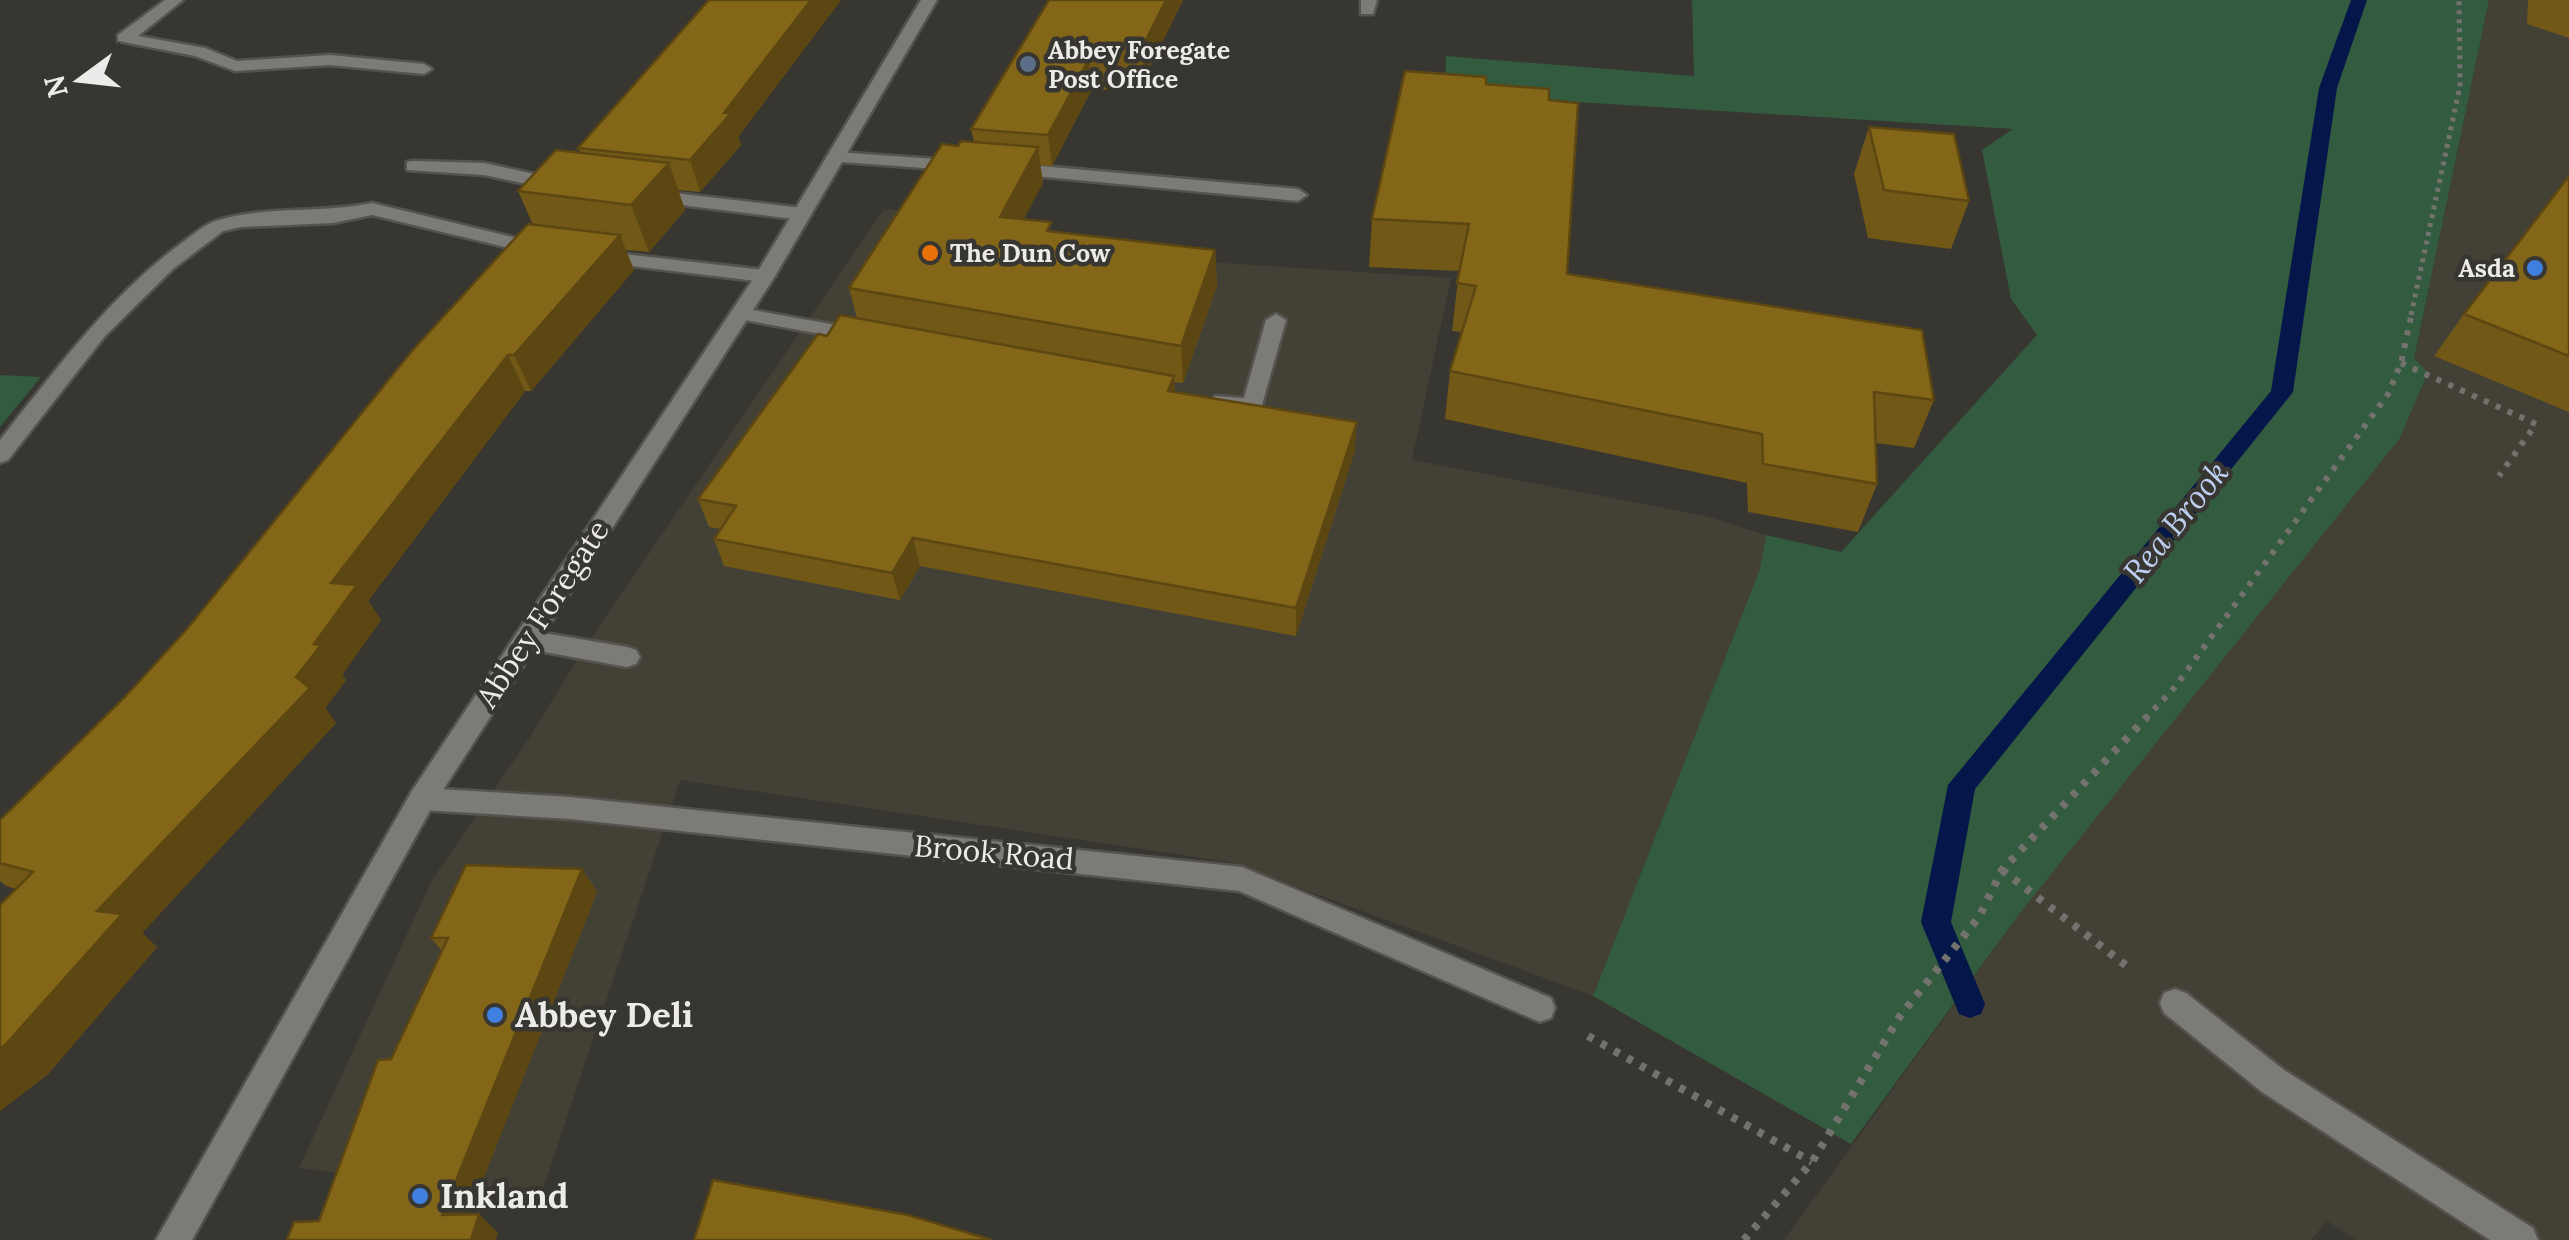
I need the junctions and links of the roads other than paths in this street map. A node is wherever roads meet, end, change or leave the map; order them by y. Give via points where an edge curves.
1 (175, 0) edge
2 (928, 0) edge
3 (424, 69) dead end
4 (835, 156) junction
5 (413, 166) dead end
6 (582, 188) edge
7 (619, 192) edge
8 (1298, 195) dead end
9 (802, 214) junction
10 (766, 276) junction
11 (741, 314) junction
12 (1276, 320) dead end
13 (881, 340) edge
14 (1194, 396) edge
15 (0, 455) edge
16 (526, 640) junction
17 (627, 657) dead end
18 (422, 799) junction
19 (2175, 1003) road end
20 (1540, 1008) road end
21 (171, 1240) edge
22 (2521, 1240) edge

1 - 3 street via 124,38 235,66 330,60
2 - 4 street, Abbey Foregate
4 - 8 street
4 - 9 street, Abbey Foregate
5 - 6 street via 484,169
7 - 9 street
9 - 10 street, Abbey Foregate
10 - 11 street, Abbey Foregate
10 - 15 street via 530,248 372,209 216,227 98,331
11 - 13 street
11 - 16 street, Abbey Foregate
12 - 14 street via 1252,406
16 - 17 street
16 - 18 street, Abbey Foregate
18 - 20 street, Brook Road via 570,808 1242,879
18 - 21 street, Abbey Foregate
19 - 22 street via 2274,1081

